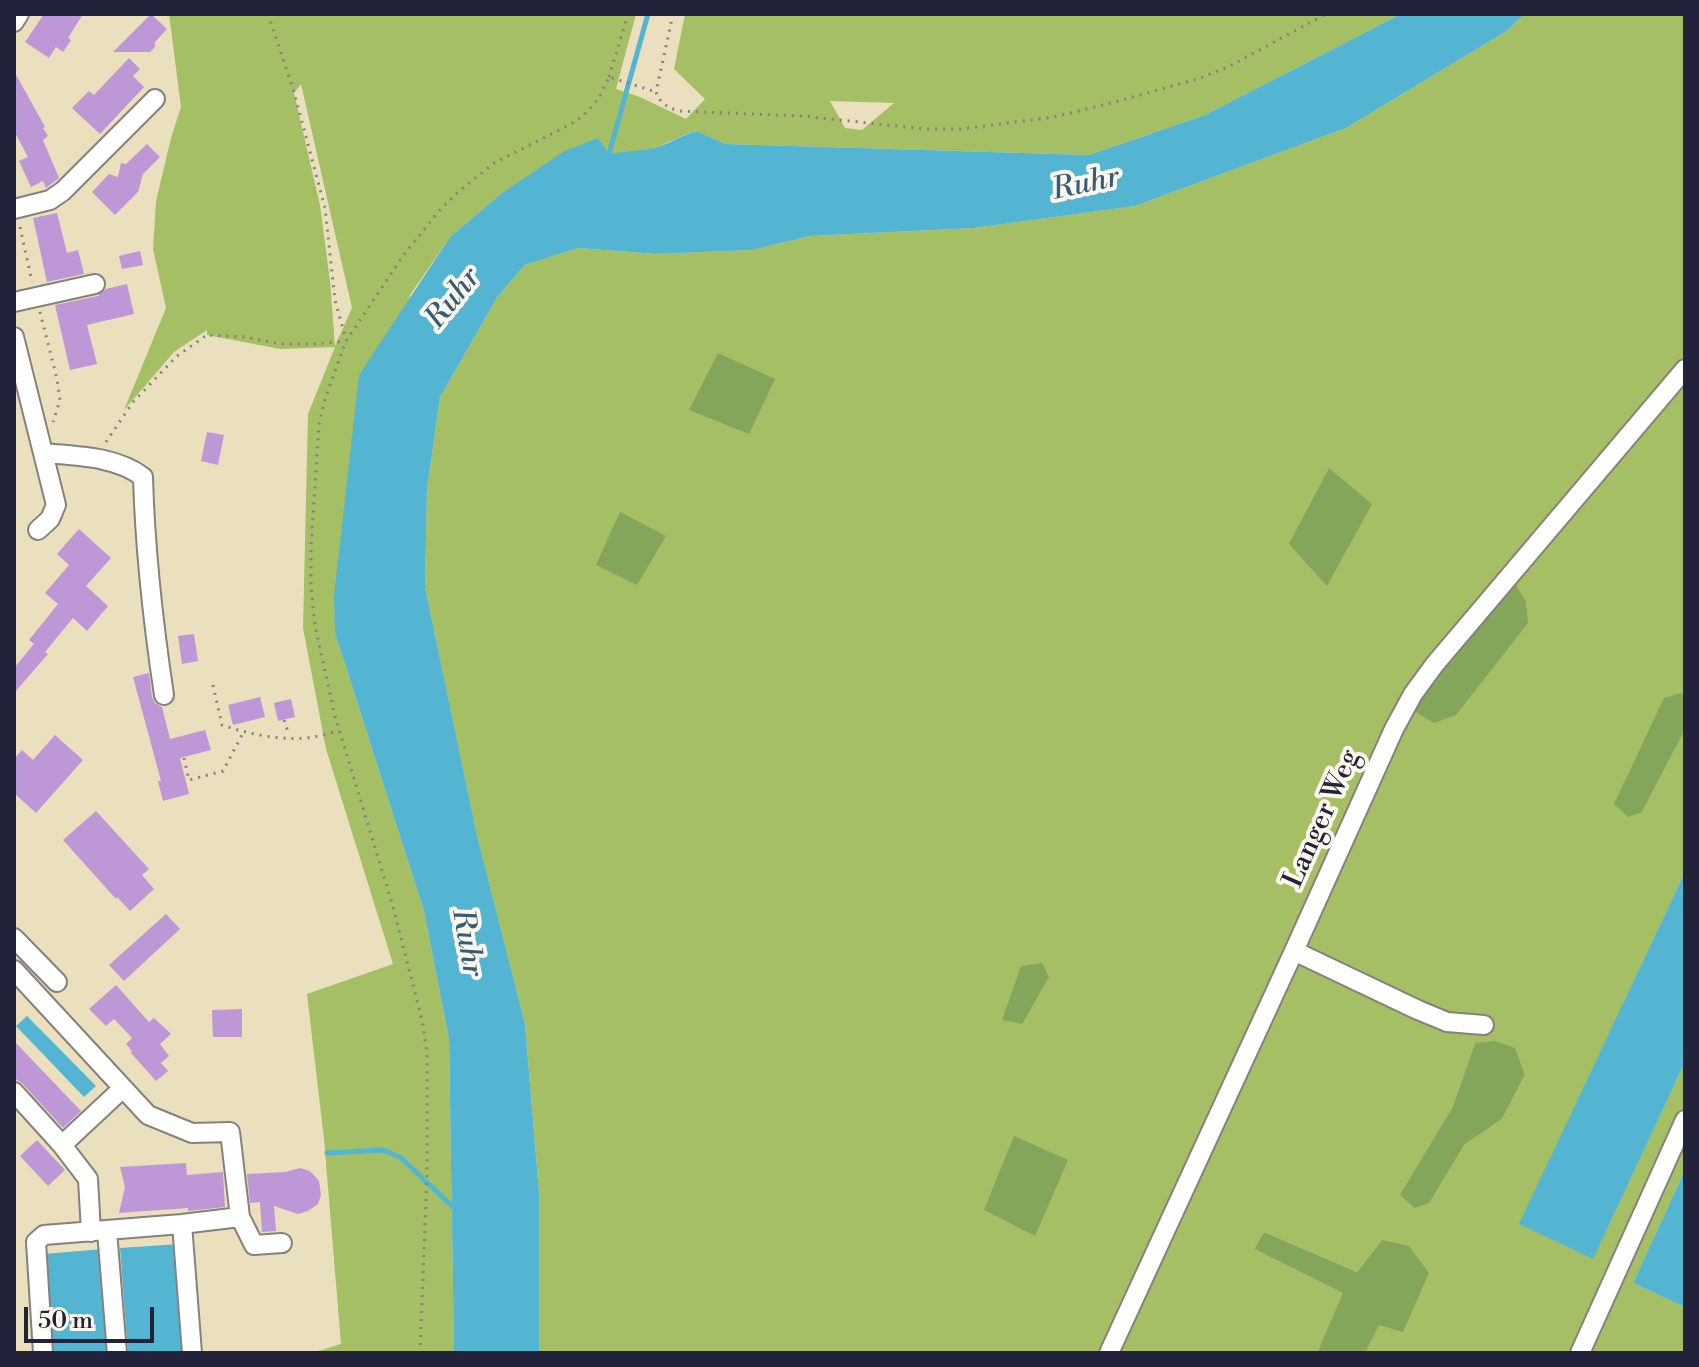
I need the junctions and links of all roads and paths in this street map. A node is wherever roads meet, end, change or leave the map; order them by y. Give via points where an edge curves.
1 (19, 14) edge
2 (268, 14) edge
3 (628, 14) edge
4 (673, 14) edge
5 (1326, 14) edge
6 (14, 22) edge
7 (609, 77) junction
8 (654, 91) junction
9 (155, 99) dead end
10 (15, 209) edge
11 (95, 284) dead end
12 (36, 297) junction
13 (14, 302) edge
14 (14, 337) edge
15 (346, 341) junction
16 (1685, 369) edge
17 (21, 406) edge
18 (39, 432) junction
19 (43, 453) junction
20 (95, 458) junction
21 (38, 530) dead end
22 (213, 685) dead end
23 (164, 695) dead end
24 (284, 720) dead end
25 (339, 730) junction
26 (243, 732) junction
27 (289, 737) junction
28 (184, 758) dead end
29 (14, 938) edge
30 (1294, 951) junction
31 (14, 970) edge
32 (57, 982) dead end
33 (1484, 1025) dead end
34 (123, 1088) junction
35 (14, 1092) edge
36 (1685, 1120) edge
37 (62, 1145) junction
38 (240, 1217) junction
39 (182, 1224) junction
40 (99, 1231) junction
41 (282, 1243) dead end
42 (43, 1353) edge
43 (117, 1353) edge
44 (192, 1353) edge
45 (420, 1353) edge
46 (1109, 1353) edge
47 (1580, 1353) edge

1 - 6 street
2 - 15 path via 325,208 335,300
3 - 7 path
4 - 8 path
5 - 8 path via 1228,67 1172,87 1054,117 961,129 678,111
7 - 8 path
7 - 15 path via 584,115 494,163 448,202 403,256
9 - 10 street via 63,191
10 - 12 path
11 - 12 street
12 - 13 street
12 - 18 path via 60,400 53,423
14 - 17 street
15 - 20 path via 281,344 207,335 177,356 133,402
15 - 25 path via 319,424 311,587
16 - 30 street, Langer Weg via 1413,694
17 - 18 street
18 - 19 street
19 - 20 street
19 - 21 street via 56,505
20 - 23 street via 143,477 152,614
22 - 26 path via 222,725
24 - 27 path
25 - 27 path via 311,738
25 - 45 path via 394,910 427,1052
26 - 27 path
26 - 28 path via 223,771 189,780
29 - 32 street
30 - 33 street via 1447,1022
30 - 46 street, Langer Weg
31 - 34 street
34 - 37 street
34 - 38 street via 148,1115 192,1133 230,1132
35 - 37 street
36 - 47 street
37 - 40 street via 88,1179
38 - 39 street
38 - 41 street via 254,1245
39 - 40 street
39 - 44 street
40 - 42 street via 44,1235 36,1242
40 - 43 street

